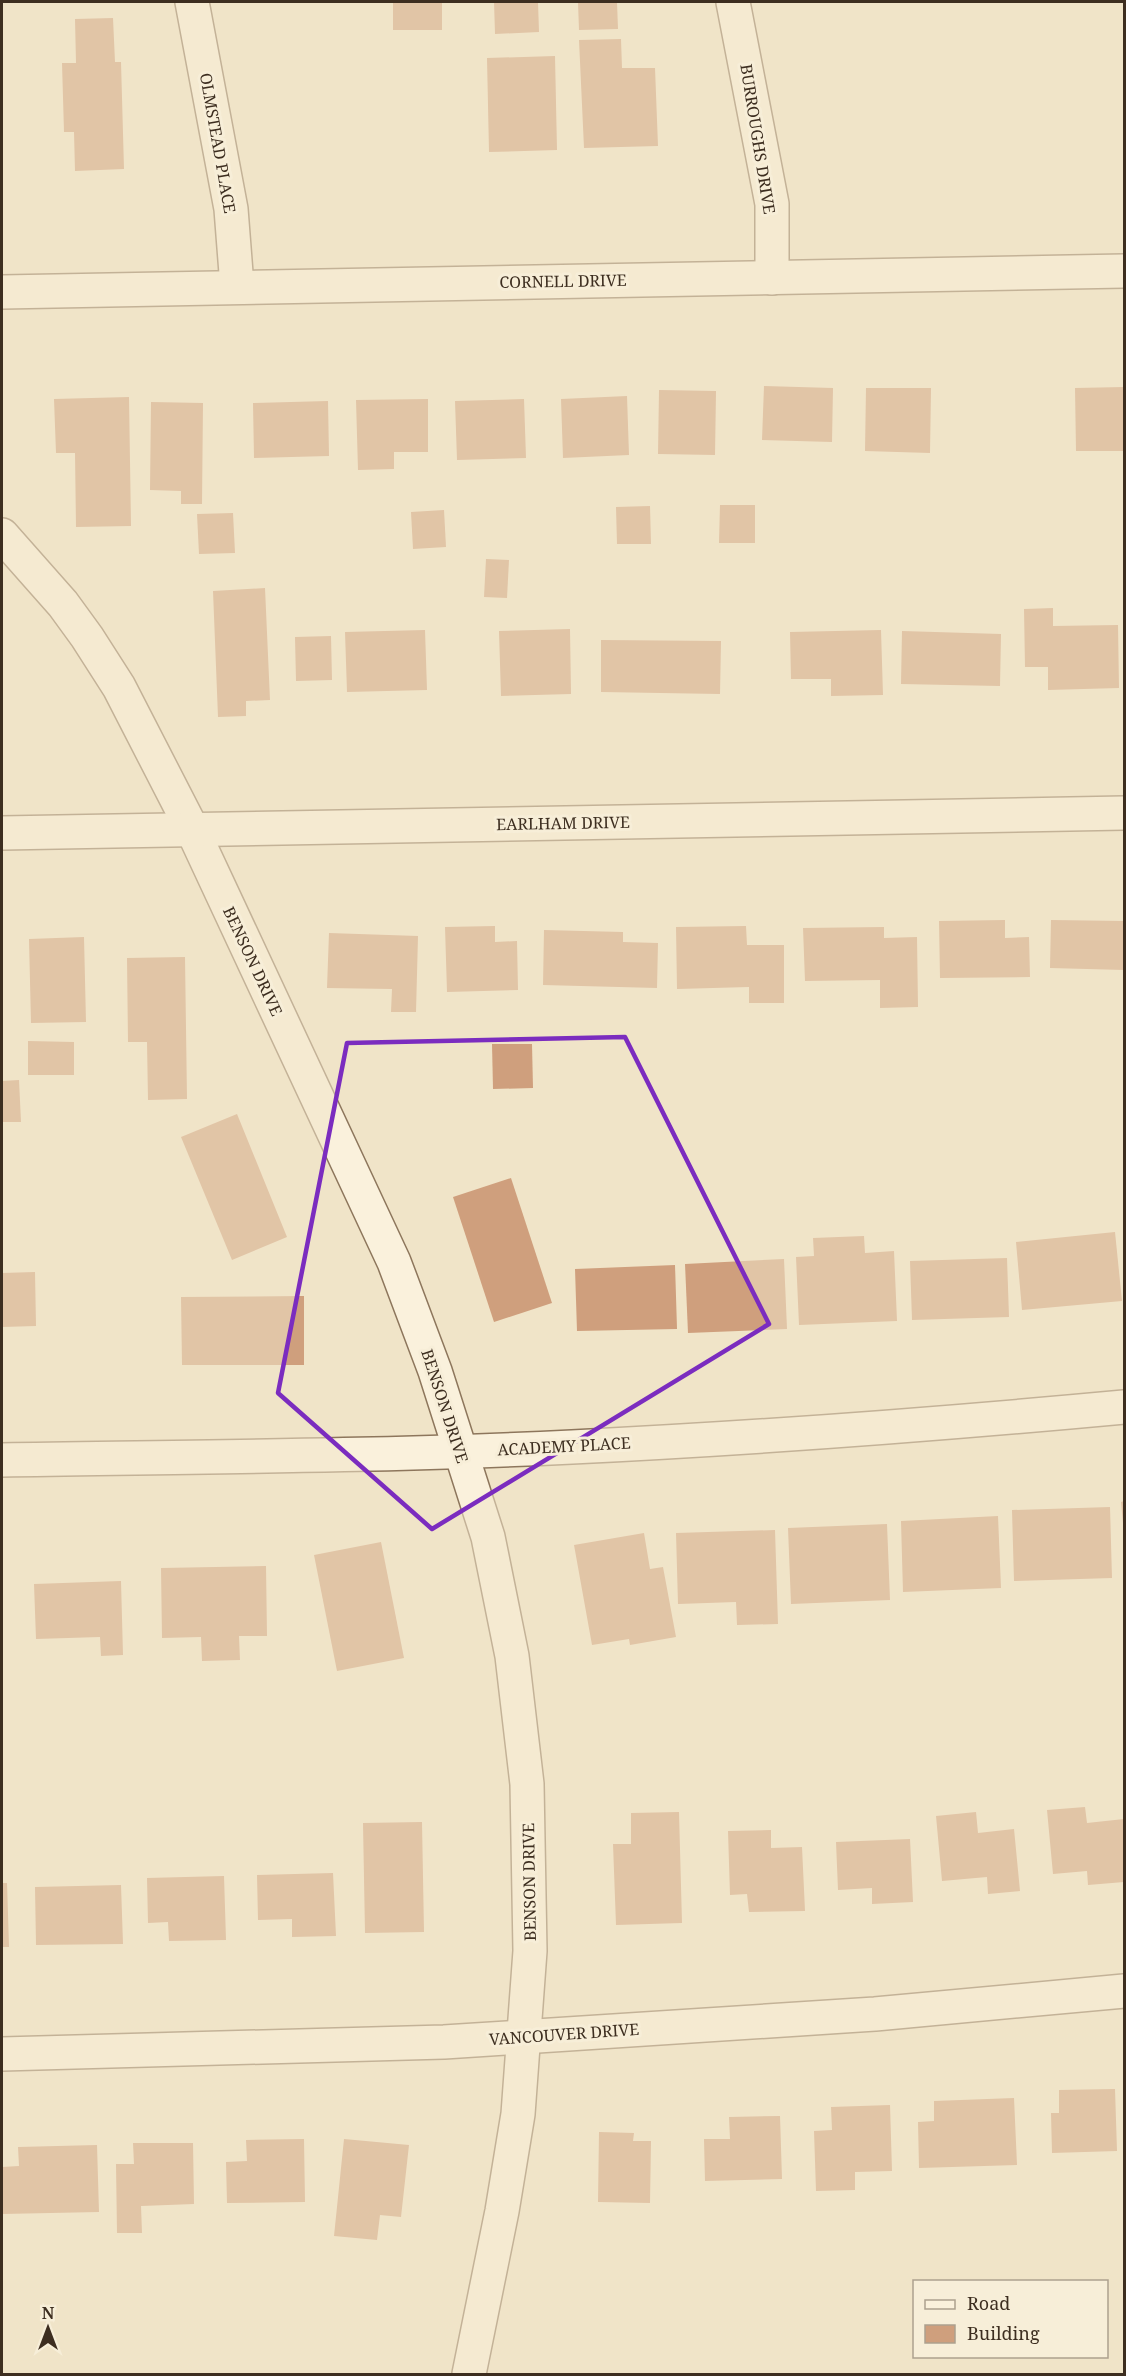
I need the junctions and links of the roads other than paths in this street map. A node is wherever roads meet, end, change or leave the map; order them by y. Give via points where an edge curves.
1 (192, 2) edge
2 (733, 2) edge
3 (1125, 271) edge
4 (772, 278) junction
5 (237, 286) junction
6 (2, 292) edge
7 (2, 536) edge
8 (1125, 813) edge
9 (192, 829) junction
10 (2, 833) edge
11 (1125, 1407) edge
12 (460, 1450) junction
13 (2, 1460) edge
14 (1125, 1991) edge
15 (524, 2036) junction
16 (2, 2054) edge
17 (469, 2374) edge

1 - 5 street, OLMSTEAD PLACE via 231,209
2 - 4 street, BURROUGHS DRIVE via 772,204
3 - 4 street, CORNELL DRIVE
4 - 5 street, CORNELL DRIVE
5 - 6 street, CORNELL DRIVE
7 - 9 street, BENSON DRIVE via 87,637 119,687
8 - 9 street, EARLHAM DRIVE
9 - 10 street, EARLHAM DRIVE
9 - 12 street, BENSON DRIVE via 394,1262
11 - 12 street, ACADEMY PLACE via 965,1422 572,1447
12 - 13 street, ACADEMY PLACE
12 - 15 street, BENSON DRIVE via 488,1538 512,1656 527,1784 530,1951
14 - 15 street, VANCOUVER DRIVE via 875,2014
15 - 16 street, VANCOUVER DRIVE via 444,2042
15 - 17 street, BENSON DRIVE via 518,2114

